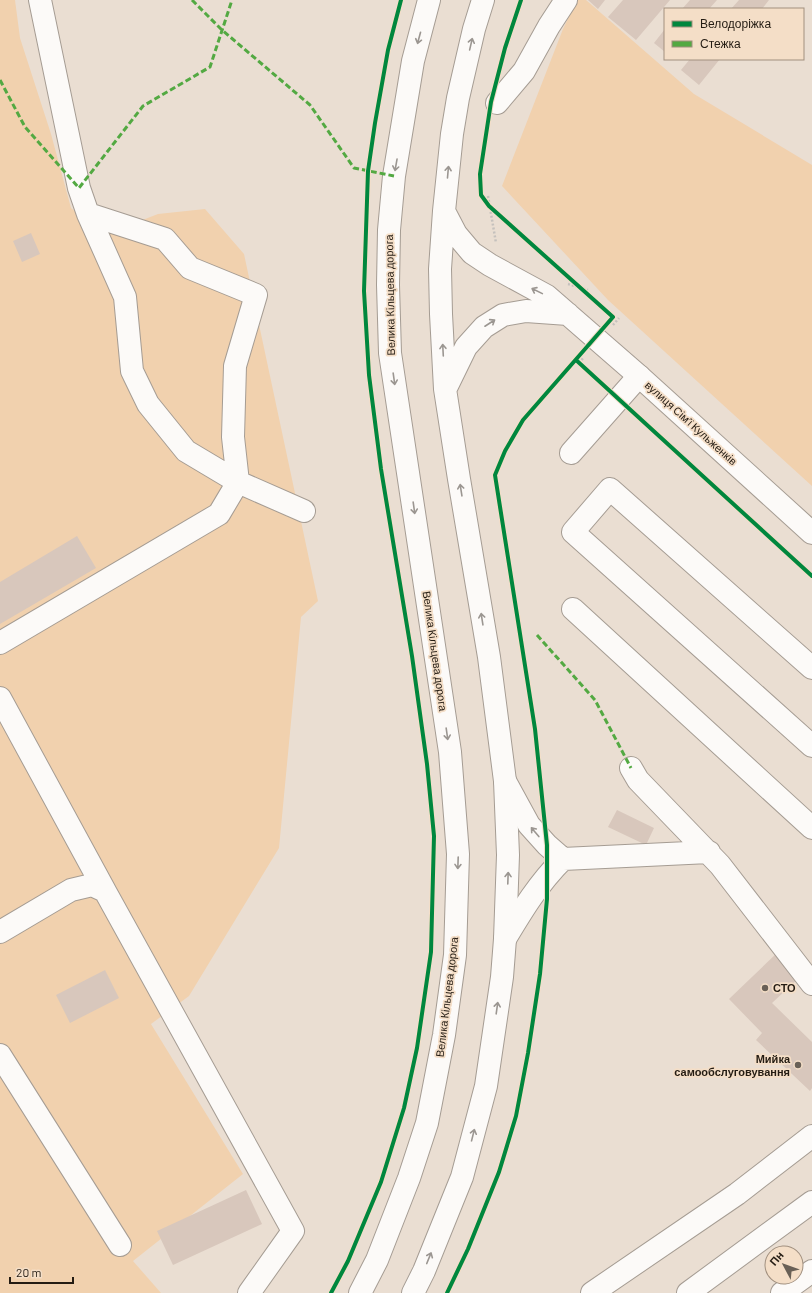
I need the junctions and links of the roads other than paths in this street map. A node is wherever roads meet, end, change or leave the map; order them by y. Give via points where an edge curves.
1 (40, 0) edge
2 (429, 0) edge
3 (483, 0) edge
4 (566, 0) edge
5 (497, 103) dead end
6 (444, 211) junction
7 (88, 214) junction
8 (568, 314) junction
9 (639, 376) junction
10 (446, 389) junction
11 (571, 453) dead end
12 (238, 482) junction
13 (304, 511) dead end
14 (812, 533) edge
15 (574, 609) dead end
16 (0, 643) edge
17 (812, 668) edge
18 (0, 698) edge
19 (812, 746) edge
20 (630, 768) dead end
21 (505, 781) junction
22 (812, 828) edge
23 (709, 852) junction
24 (562, 859) junction
25 (105, 892) junction
26 (0, 932) edge
27 (506, 939) junction
28 (812, 984) edge
29 (0, 1055) edge
30 (812, 1136) edge
31 (812, 1202) edge
32 (120, 1245) dead end
33 (812, 1271) edge
34 (249, 1293) edge
35 (360, 1293) edge
36 (413, 1293) edge
37 (592, 1293) edge
38 (688, 1293) edge
39 (782, 1293) edge

1 - 7 main road via 79,188
2 -> 35 main road, Велика Кільцева дорога via 413,61 394,176 389,230 388,293 390,352 450,752 458,854 455,955 444,1034 427,1123 377,1260
6 -> 3 main road via 458,98
4 - 5 main road via 524,71
8 -> 6 main road, вулиця Сімʼї Кульженків via 547,296 472,253 456,234
10 -> 6 main road via 440,269
7 - 12 main road via 125,297 132,371 148,404 186,451
7 - 12 main road via 165,239 190,268 256,295 235,366 233,437
8 - 9 main road, вулиця Сімʼї Кульженків
10 -> 8 main road via 466,347 484,327 503,315 526,311
9 - 11 main road
9 - 14 main road, вулиця Сімʼї Кульженків
21 -> 10 main road via 489,657
12 - 13 main road
12 - 16 main road via 219,514
15 - 22 main road
17 - 19 main road via 610,489 573,532
18 - 25 main road
20 - 23 main road via 638,780
24 -> 21 main road via 546,845 530,825
27 -> 21 main road via 508,855
23 - 24 main road
23 - 28 main road
24 - 27 main road via 532,895
25 - 26 main road via 92,885 71,890
25 - 34 main road via 293,1231
36 -> 27 main road via 464,1169 486,1086
29 - 32 main road
30 - 37 main road via 737,1194
31 - 38 main road
33 - 39 main road

